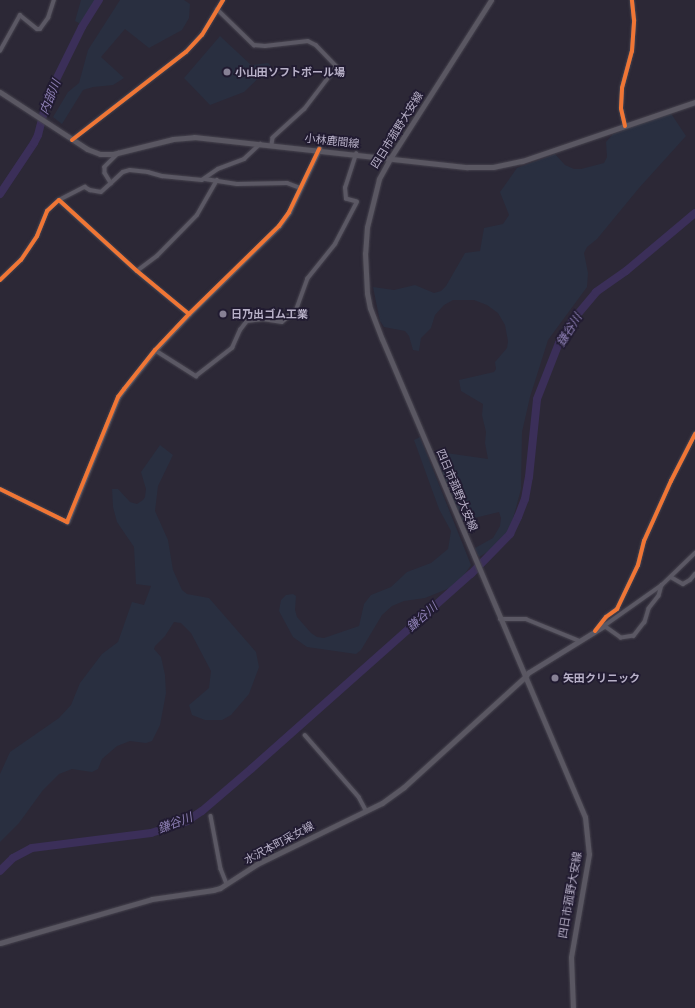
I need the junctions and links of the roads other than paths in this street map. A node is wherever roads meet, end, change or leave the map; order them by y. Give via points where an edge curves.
1 (54, 0) edge
2 (223, 0) edge
3 (491, 0) edge
4 (632, 0) edge
5 (217, 9) junction
6 (0, 51) edge
7 (0, 92) edge
8 (695, 102) edge
9 (624, 126) junction
10 (72, 140) junction
11 (260, 144) junction
12 (272, 145) junction
13 (319, 149) junction
14 (119, 153) junction
15 (356, 154) junction
16 (391, 157) junction
17 (205, 179) junction
18 (217, 180) junction
19 (111, 183) junction
20 (301, 188) junction
21 (59, 200) junction
22 (137, 271) junction
23 (0, 280) edge
24 (189, 314) junction
25 (155, 350) junction
26 (695, 434) edge
27 (1, 491) edge
28 (67, 522) joint
29 (695, 553) edge
30 (695, 574) edge
31 (671, 577) junction
32 (662, 586) junction
33 (500, 619) junction
34 (604, 626) junction
35 (595, 631) junction
36 (580, 641) junction
37 (525, 677) junction
38 (305, 735) dead end
39 (366, 810) junction
40 (210, 816) dead end
41 (227, 884) junction
42 (0, 943) edge
43 (573, 1008) edge

1 - 6 street via 48,18 40,29 20,15
2 - 5 street
3 - 16 main road, 四日市菰野大安線
4 - 9 street via 632,51 621,108
5 - 10 street via 202,35 186,52
5 - 12 street via 254,45 308,41 316,45 337,67 305,109 273,138
7 - 10 main road, 小林鹿間線
8 - 9 main road, 小林鹿間線
9 - 16 main road, 小林鹿間線 via 493,167 467,167
10 - 14 main road, 小林鹿間線 via 93,152 107,155
11 - 12 main road, 小林鹿間線
11 - 14 main road, 小林鹿間線 via 194,137 173,139
11 - 17 street via 244,159 218,169
12 - 13 main road, 小林鹿間線
13 - 15 main road, 小林鹿間線
13 - 20 street
14 - 19 street via 105,167
15 - 16 main road, 小林鹿間線
15 - 25 street via 345,188 346,199 357,202 335,244 307,280 296,310 282,322 263,319 247,321 232,348 196,376
16 - 33 main road, 四日市菰野大安線 via 379,179 367,227 365,253 368,300
17 - 18 street
17 - 19 street via 169,177 130,170
18 - 20 street via 237,184 287,183
18 - 22 street via 197,214 157,256
19 - 21 street via 101,192 85,187
20 - 24 street via 279,226
21 - 22 street
21 - 23 street via 47,211 37,236 22,260
22 - 24 street
24 - 25 street
25 - 28 street via 118,397
26 - 35 street via 644,541 638,565 617,609 606,617
27 - 28 street
29 - 31 street
30 - 31 street via 684,584
31 - 32 street
32 - 34 street
32 - 34 street via 645,622 634,636 621,638
33 - 36 street via 526,618
33 - 37 main road, 四日市菰野大安線
34 - 35 street
35 - 36 street
36 - 37 street via 532,670
37 - 39 main road, 水沢本町采女線 via 404,787 382,803
37 - 43 main road, 四日市菰野大安線 via 583,810 588,833 588,854 571,957
38 - 39 street via 359,797
39 - 41 main road, 水沢本町采女線 via 257,864
40 - 41 street via 221,869
41 - 42 main road, 水沢本町采女線 via 213,890 152,899

